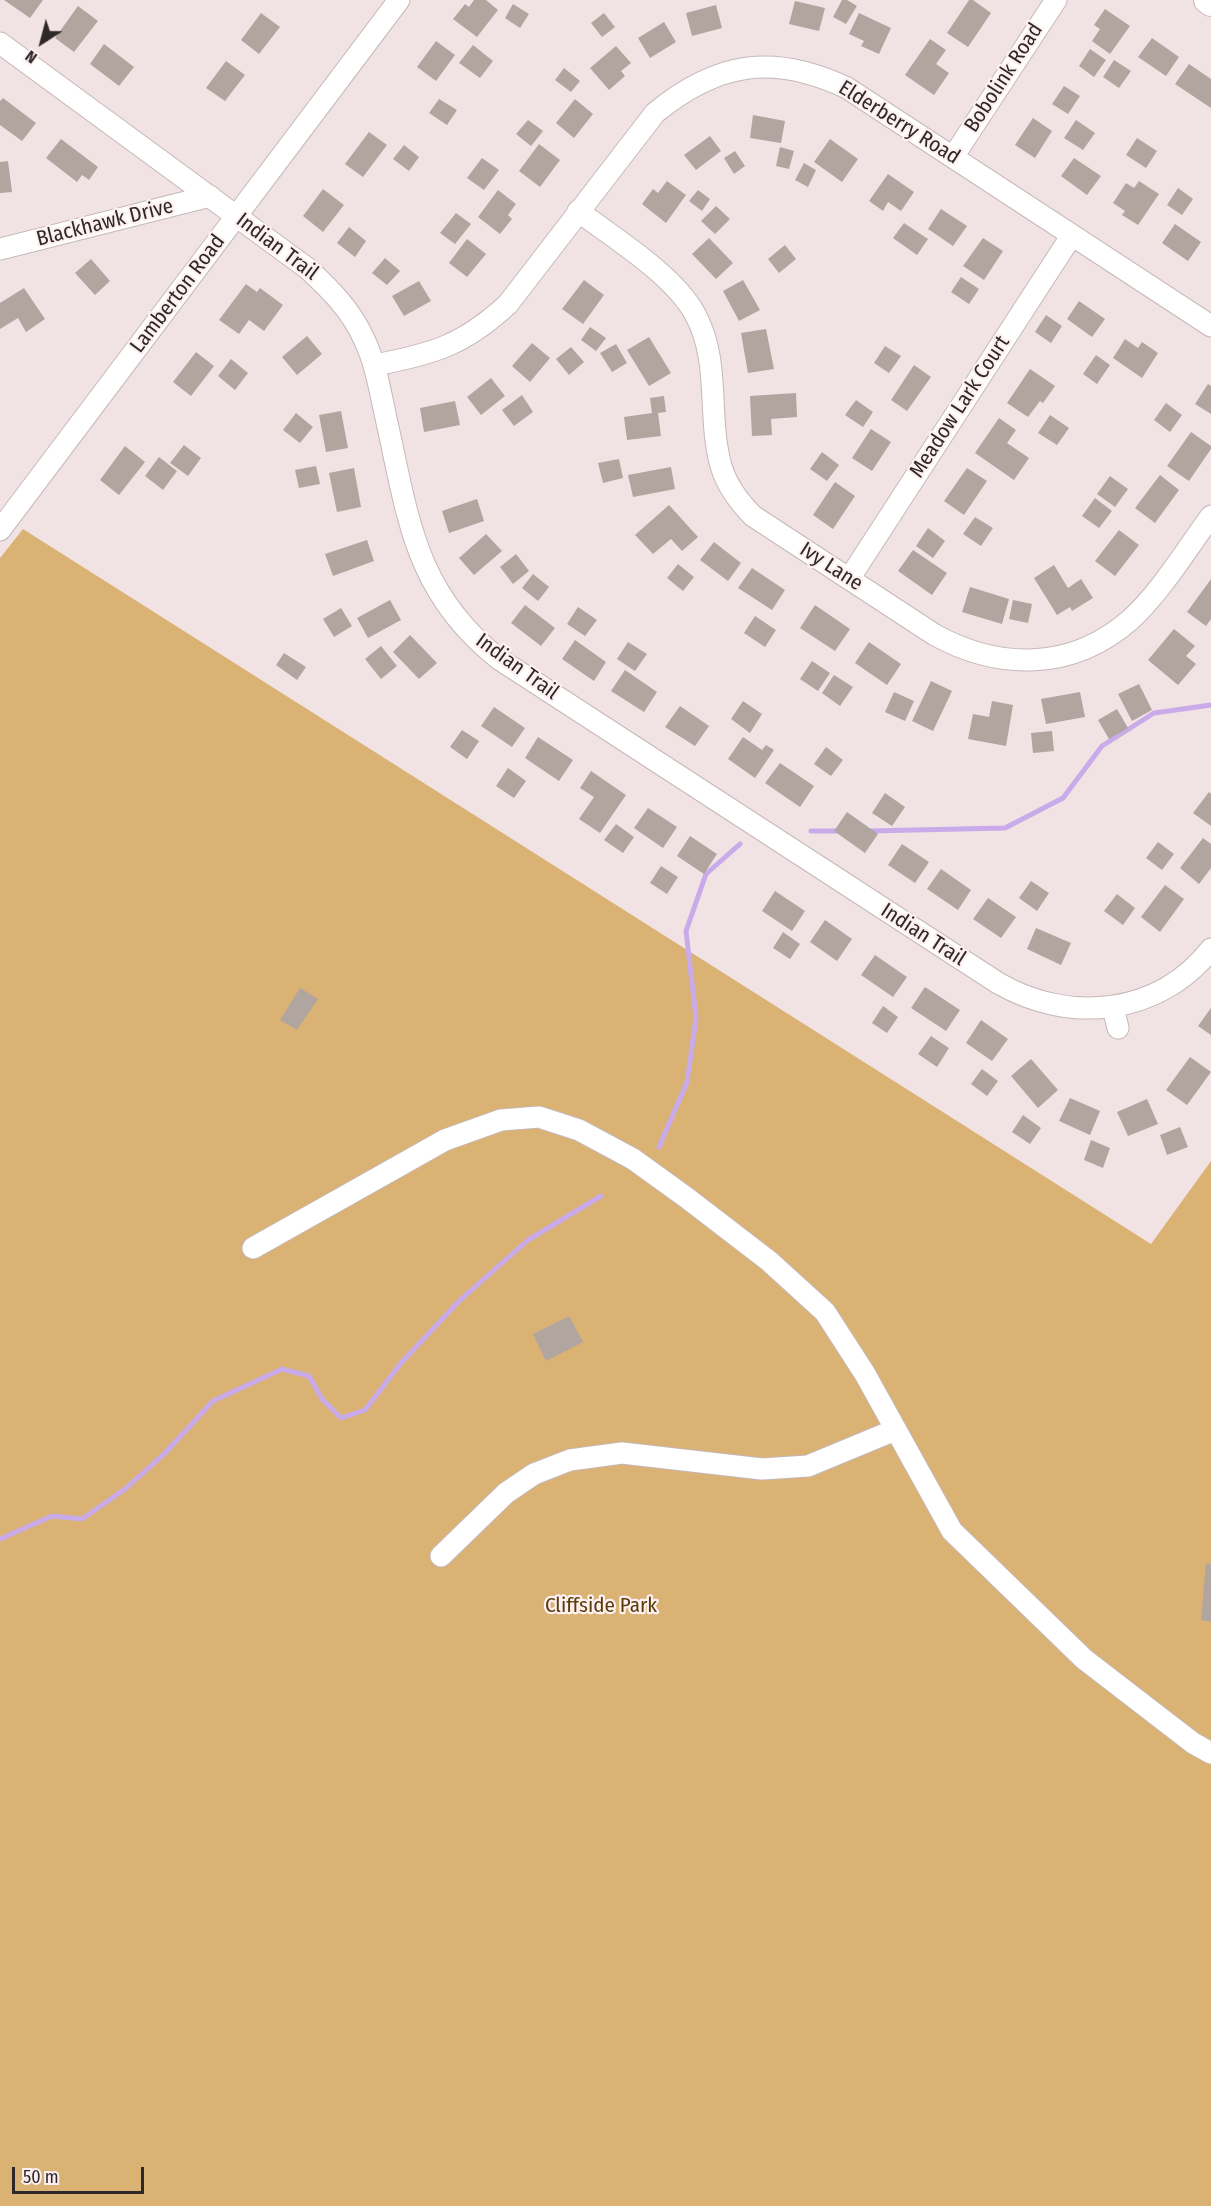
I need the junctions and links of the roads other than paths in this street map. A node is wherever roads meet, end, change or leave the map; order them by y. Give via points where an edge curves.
1 (399, 0) edge
2 (1056, 0) edge
3 (1207, 0) edge
4 (1211, 3) edge
5 (0, 43) edge
6 (953, 157) junction
7 (210, 196) junction
8 (578, 211) junction
9 (237, 216) junction
10 (1072, 235) junction
11 (0, 249) edge
12 (1211, 326) edge
13 (375, 366) junction
14 (1211, 516) edge
15 (0, 530) edge
16 (849, 579) junction
17 (1211, 949) edge
18 (1113, 1007) junction
19 (1118, 1028) dead end
20 (253, 1248) dead end
21 (894, 1430) junction
22 (441, 1556) dead end
23 (1211, 1753) edge

1 - 9 street, Lamberton Road
2 - 6 street, Bobolink Road
3 - 4 street
5 - 7 street, Indian Trail
6 - 8 street, Elderberry Road via 826,78 777,67 740,70 702,81 655,113
6 - 10 street, Elderberry Road
7 - 9 street, Indian Trail
7 - 11 street, Blackhawk Drive
8 - 13 street, Elderberry Road via 508,304 488,323 442,349
8 - 16 street, Ivy Lane via 665,277 694,312 710,356 721,467 739,501 753,516
9 - 13 street, Indian Trail via 330,288 359,329
9 - 15 street, Lamberton Road
10 - 12 street, Elderberry Road
10 - 16 street, Meadow Lark Court
13 - 18 street, Indian Trail via 412,533 423,565 457,620 487,650 1012,992 1064,1008
14 - 16 street, Ivy Lane via 1129,620 1092,645 1058,657 1007,660 955,646
17 - 18 street, Indian Trail via 1171,985
18 - 19 street
20 - 21 street via 445,1140 501,1120 539,1117 579,1131 633,1159 769,1262 825,1312 865,1374
21 - 22 street via 808,1466 762,1469 622,1453 570,1460 534,1474 506,1493
21 - 23 street via 952,1531 1084,1659

